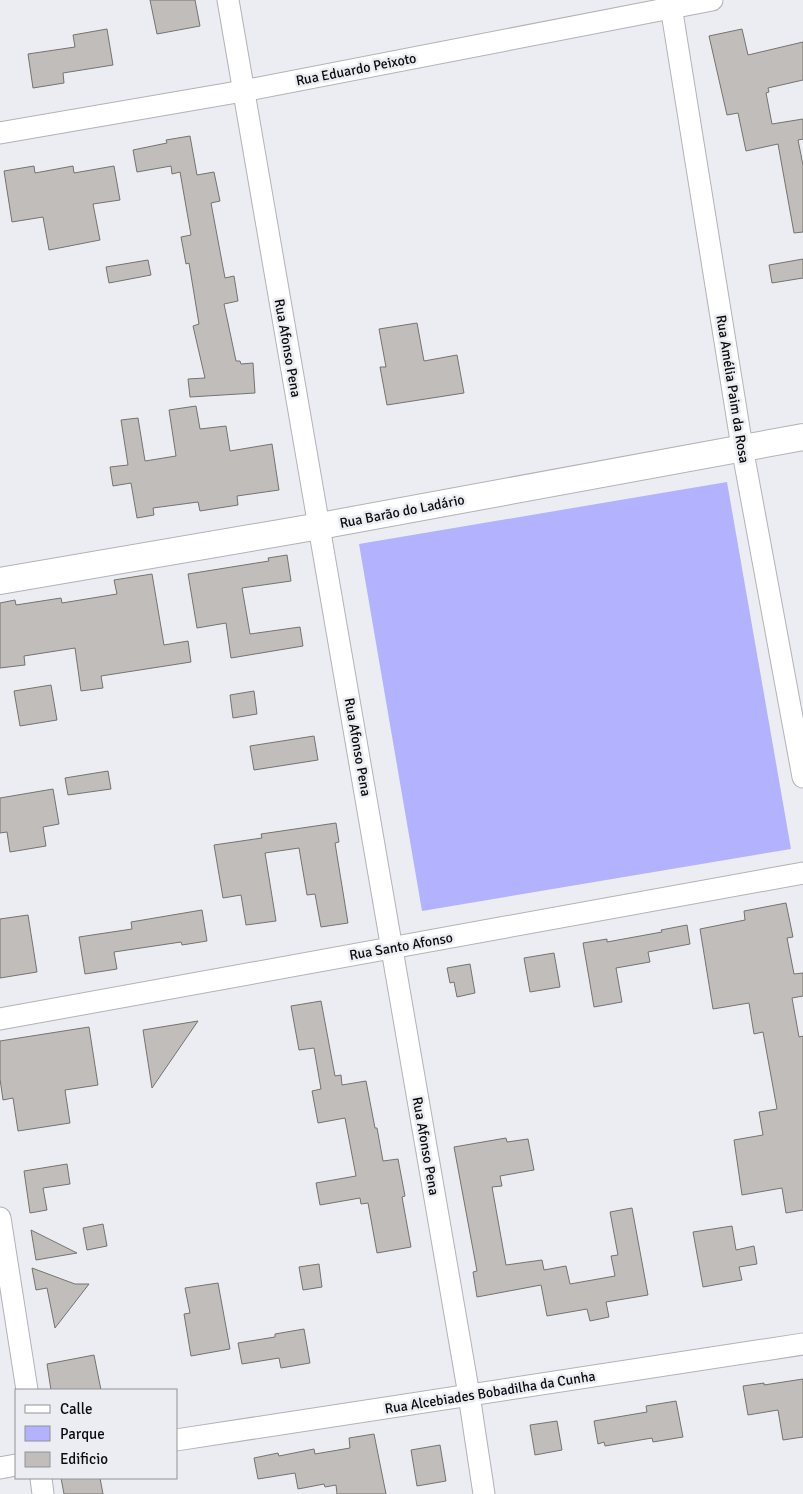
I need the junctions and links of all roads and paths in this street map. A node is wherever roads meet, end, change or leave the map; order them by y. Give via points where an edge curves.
1 (228, 0) edge
2 (712, 0) edge
3 (671, 4) edge
4 (243, 91) junction
5 (0, 133) edge
6 (803, 437) edge
7 (742, 447) junction
8 (320, 526) junction
9 (0, 581) edge
10 (803, 777) edge
11 (803, 873) edge
12 (392, 947) junction
13 (0, 1019) edge
14 (0, 1218) edge
15 (803, 1344) edge
16 (27, 1389) edge
17 (469, 1395) junction
18 (178, 1440) edge
19 (15, 1465) edge
20 (0, 1468) edge
21 (41, 1479) edge
22 (43, 1494) edge
23 (484, 1494) edge

1 - 4 street, Rua Afonso Pena
2 - 3 street, Rua Eduardo Peixoto
3 - 4 street, Rua Eduardo Peixoto
3 - 7 street, Rua Amélia Paim da Rosa
4 - 5 street, Rua Eduardo Peixoto
4 - 8 street, Rua Afonso Pena
6 - 7 main road, Rua Barão do Ladário
7 - 8 main road, Rua Barão do Ladário
7 - 10 street, Rua Amélia Paim da Rosa
8 - 9 main road, Rua Barão do Ladário
8 - 12 street, Rua Afonso Pena
11 - 12 street, Rua Santo Afonso
12 - 13 street, Rua Santo Afonso
12 - 17 street, Rua Afonso Pena
14 - 16 street
15 - 17 street, Rua Alcebiades Bobadilha da Cunha
17 - 18 street, Rua Alcebiades Bobadilha da Cunha
17 - 23 street, Rua Afonso Pena
19 - 20 street
21 - 22 street

